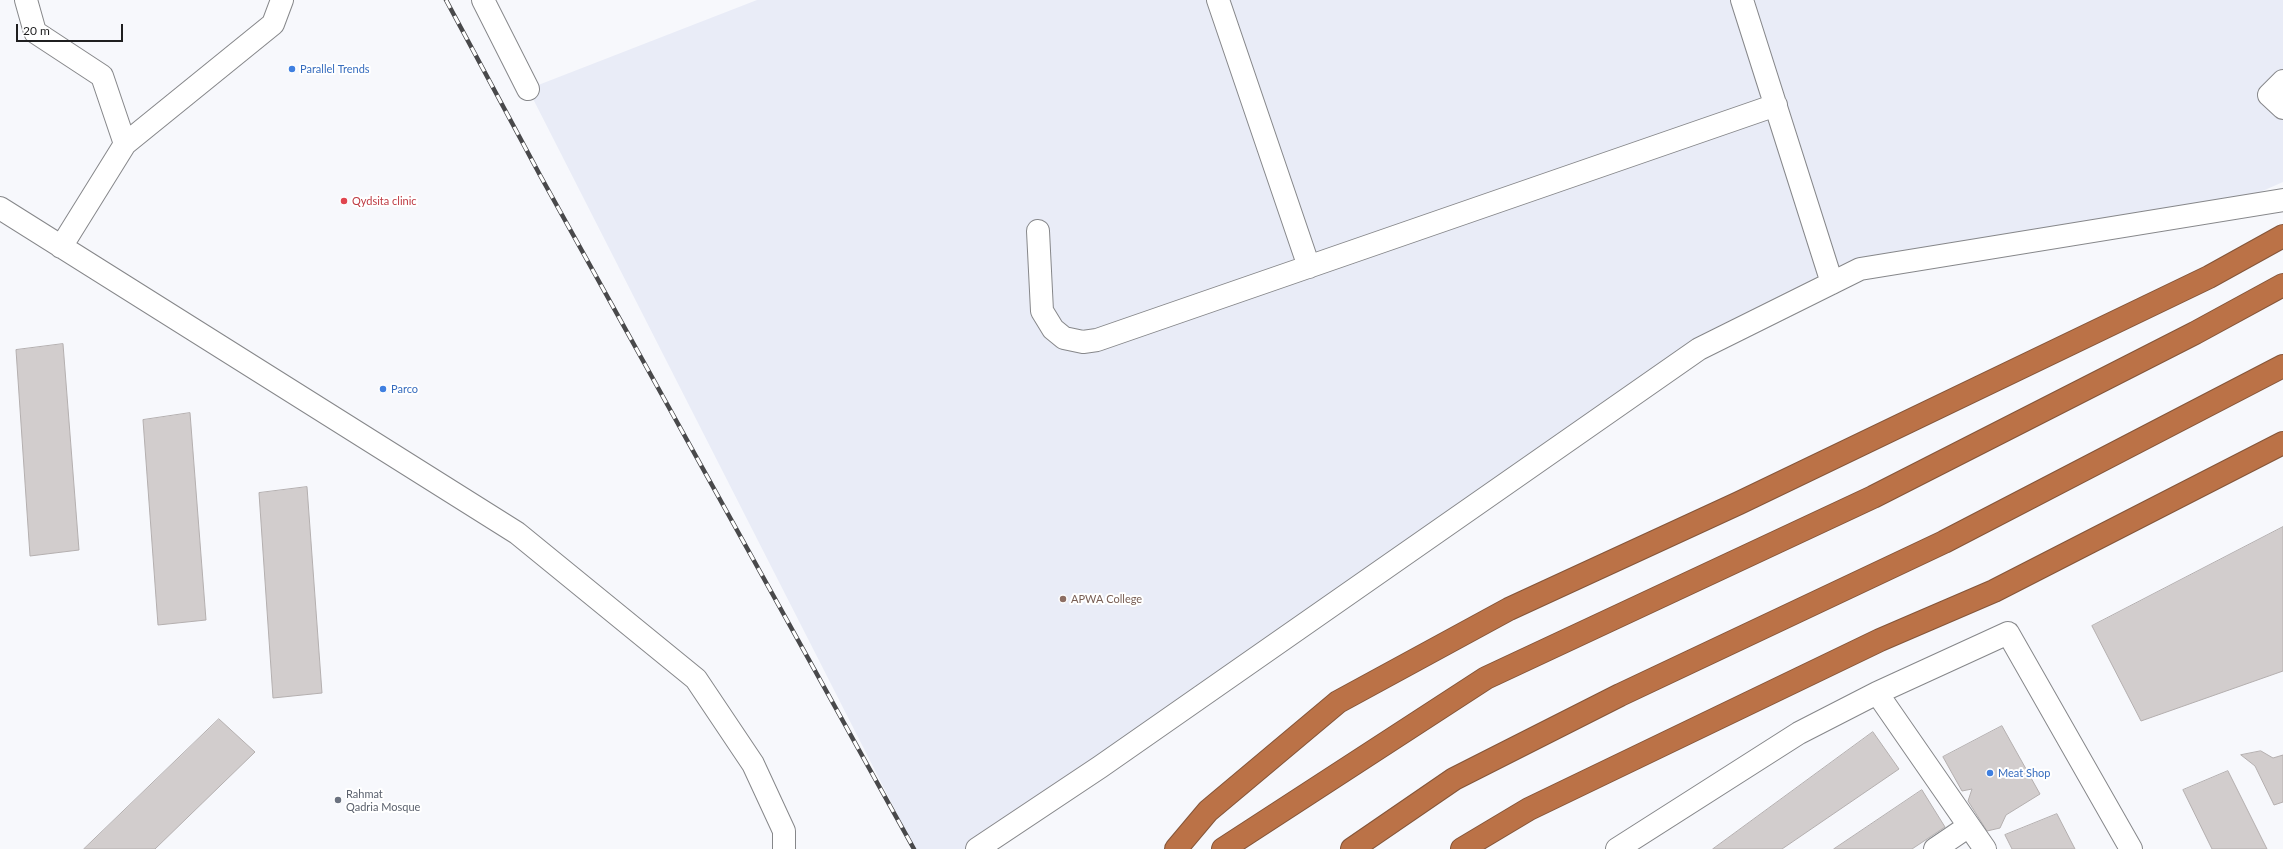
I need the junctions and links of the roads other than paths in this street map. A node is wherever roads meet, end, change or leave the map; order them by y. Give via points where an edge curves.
1 (26, 0) edge
2 (282, 0) edge
3 (483, 0) edge
4 (1218, 0) edge
5 (1742, 0) edge
6 (2283, 81) edge
7 (528, 89) dead end
8 (1776, 105) junction
9 (2283, 108) edge
10 (125, 144) junction
11 (2283, 200) edge
12 (0, 208) edge
13 (1038, 231) dead end
14 (2283, 236) edge
15 (61, 247) junction
16 (1308, 267) junction
17 (1832, 283) junction
18 (2283, 285) edge
19 (2283, 366) edge
20 (2283, 442) edge
21 (1877, 693) junction
22 (1969, 826) junction
23 (784, 849) edge
24 (977, 849) edge
25 (1176, 849) edge
26 (1223, 849) edge
27 (1352, 849) edge
28 (1462, 849) edge
29 (1617, 849) edge
30 (1934, 849) edge
31 (1985, 849) edge
32 (2131, 849) edge

1 - 10 street via 35,32 102,76
2 - 10 street via 273,24
3 - 7 street
4 - 16 street
5 - 8 street
6 - 9 street via 2269,95
8 - 16 street
8 - 17 street
10 - 15 street
11 - 17 street via 1860,269
12 - 15 street
13 - 16 street via 1042,311 1053,329 1064,338 1083,342 1097,340
14 - 25 highway via 2209,277 1746,500 1508,609 1338,702 1208,811
15 - 23 street via 516,533 696,679 753,764 784,831
17 - 24 street via 1699,349 1100,767
18 - 26 highway via 2195,333 1873,497 1486,678
19 - 27 highway via 1944,542 1620,695 1454,779
20 - 28 highway via 1994,591 1880,640 1529,809
21 - 22 street
21 - 29 street via 1799,733
21 - 32 street via 2008,632
22 - 30 street
22 - 31 street

